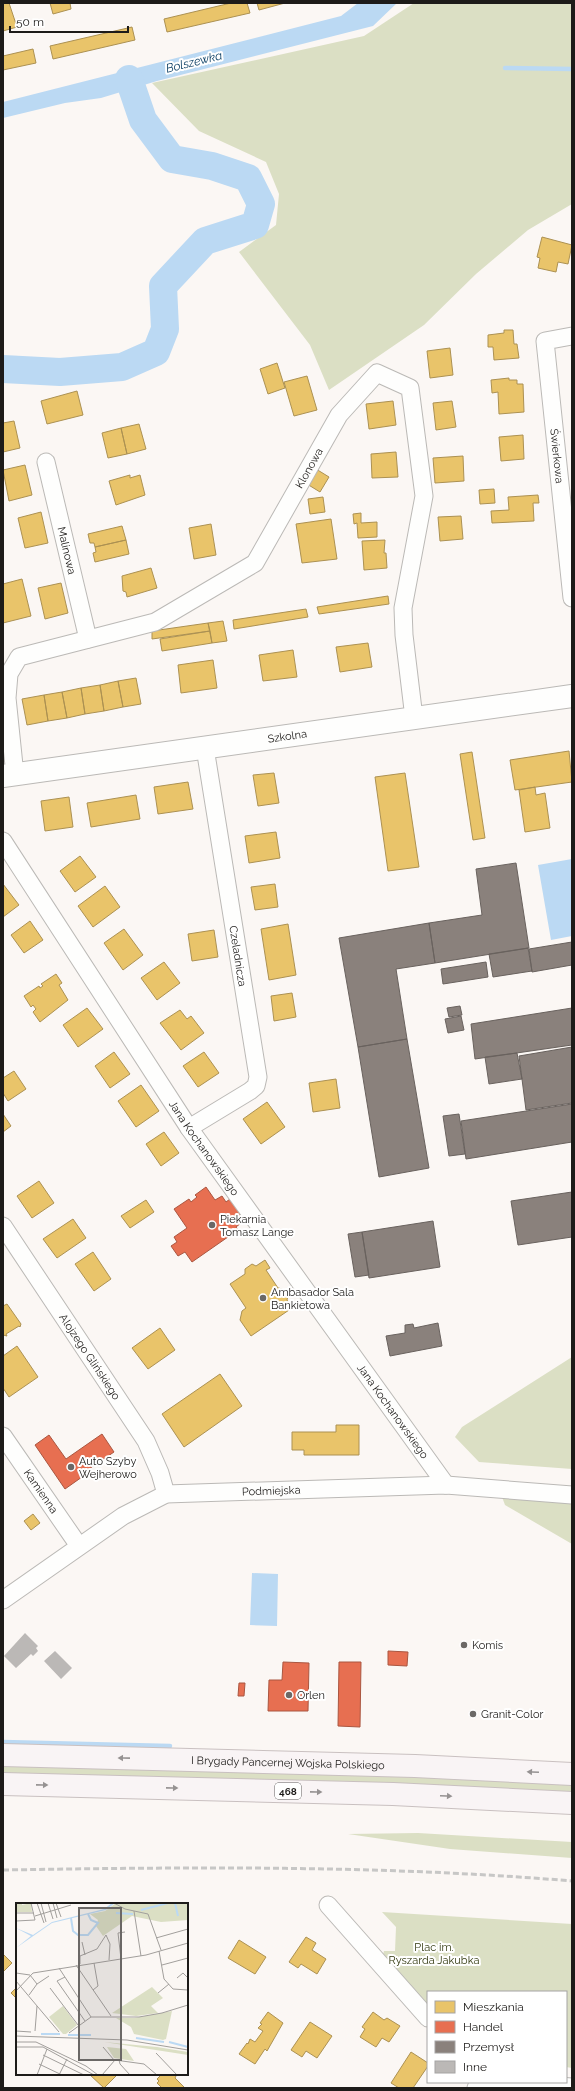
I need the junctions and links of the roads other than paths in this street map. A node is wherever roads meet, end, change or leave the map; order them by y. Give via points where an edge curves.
1 (572, 336) edge
2 (46, 462) dead end
3 (568, 517) edge
4 (572, 598) edge
5 (88, 639) junction
6 (572, 696) edge
7 (414, 718) junction
8 (205, 748) junction
9 (9, 776) edge
10 (3, 841) edge
11 (189, 1128) junction
12 (3, 1226) edge
13 (3, 1436) edge
14 (446, 1485) junction
15 (166, 1494) junction
16 (572, 1495) edge
17 (79, 1546) junction
18 (3, 1600) edge
19 (3, 1755) edge
20 (572, 1774) edge
21 (3, 1784) edge
22 (572, 1803) edge
23 (328, 1906) dead end
24 (427, 2017) edge
25 (509, 2083) edge
26 (530, 2083) edge
27 (479, 2085) edge
28 (553, 2087) edge
29 (572, 2087) edge

1 - 3 street, Świerkowa via 545,341
2 - 5 street, Malinowa
3 - 4 street, Świerkowa
5 - 7 street, Klonowa via 155,622 255,563 339,415 377,373 410,388 424,496 403,608
5 - 9 street, Klonowa via 19,656 9,674
6 - 7 street, Szkolna
7 - 8 street, Szkolna
8 - 9 street, Szkolna
8 - 11 street, Czeladnicza via 258,1077 256,1086 250,1091
10 - 11 street, Jana Kochanowskiego
11 - 14 street, Jana Kochanowskiego
12 - 15 street, Alojzego Glińskiego via 146,1441
13 - 17 street, Kamienna
14 - 15 street, Podmiejska
14 - 16 street, Podmiejska
15 - 17 street, Podmiejska via 122,1516
17 - 18 street, Podmiejska
20 -> 19 main road, I Brygady Pancernej Wojska Polskiego via 415,1766
21 -> 22 main road, 468 via 393,1794
23 - 24 street
25 - 27 street
26 - 28 street
28 - 29 street

